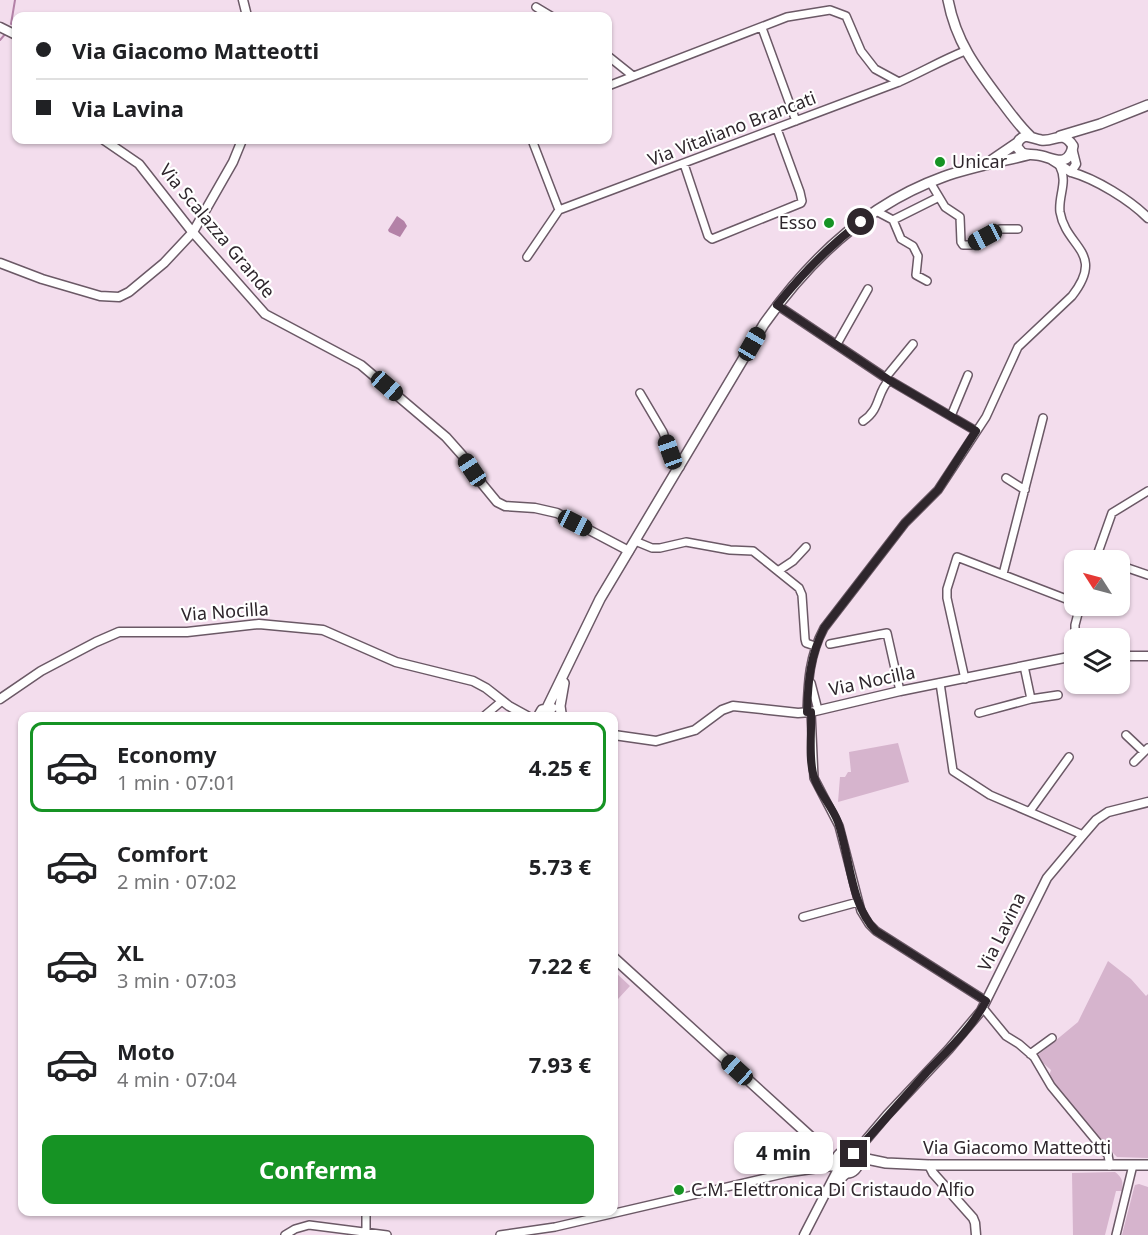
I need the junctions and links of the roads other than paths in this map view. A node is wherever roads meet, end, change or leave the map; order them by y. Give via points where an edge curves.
1 (948, 0) edge
2 (536, 7) dead end
3 (544, 12) edge
4 (762, 28) junction
5 (965, 51) junction
6 (612, 59) edge
7 (633, 76) junction
8 (899, 82) junction
9 (612, 84) edge
10 (1148, 105) edge
11 (796, 121) junction
12 (1016, 122) junction
13 (1100, 124) junction
14 (777, 129) junction
15 (1060, 136) junction
16 (1031, 137) junction
17 (1018, 142) junction
18 (110, 144) edge
19 (240, 144) edge
20 (534, 144) edge
21 (1073, 147) junction
22 (1028, 155) junction
23 (1052, 160) junction
24 (986, 163) junction
25 (684, 164) junction
26 (1060, 166) junction
27 (1073, 168) junction
28 (930, 182) junction
29 (939, 197) junction
30 (559, 210) junction
31 (876, 211) junction
32 (1148, 218) edge
33 (893, 220) junction
34 (1017, 230) dead end
35 (193, 232) junction
36 (527, 257) dead end
37 (0, 263) edge
38 (927, 281) dead end
39 (868, 289) dead end
40 (777, 305) junction
41 (837, 344) junction
42 (913, 344) dead end
43 (968, 375) dead end
44 (887, 378) junction
45 (640, 393) dead end
46 (951, 416) junction
47 (1043, 418) dead end
48 (863, 421) dead end
49 (976, 431) junction
50 (680, 467) junction
51 (1006, 478) dead end
52 (1025, 490) junction
53 (1148, 491) edge
54 (635, 540) junction
55 (806, 547) dead end
56 (1099, 550) edge
57 (629, 551) junction
58 (1130, 569) edge
59 (778, 571) junction
60 (1003, 574) junction
61 (1148, 575) edge
62 (1064, 598) edge
63 (830, 644) dead end
64 (814, 646) junction
65 (1130, 656) edge
66 (1148, 656) edge
67 (1064, 658) edge
68 (570, 661) junction
69 (1024, 666) junction
70 (809, 677) junction
71 (965, 679) junction
72 (940, 683) junction
73 (900, 691) junction
74 (1058, 695) dead end
75 (0, 699) edge
76 (1031, 699) junction
77 (502, 701) junction
78 (812, 711) junction
79 (489, 712) edge
80 (521, 712) edge
81 (542, 712) edge
82 (557, 712) edge
83 (561, 712) edge
84 (979, 713) dead end
85 (1126, 735) dead end
86 (618, 736) edge
87 (1146, 750) edge
88 (1069, 757) dead end
89 (1134, 762) dead end
90 (1148, 802) edge
91 (1030, 811) junction
92 (1083, 835) junction
93 (858, 903) junction
94 (803, 917) dead end
95 (618, 962) edge
96 (984, 1005) junction
97 (1052, 1038) dead end
98 (1030, 1054) junction
99 (812, 1138) junction
100 (852, 1154) junction
101 (886, 1163) junction
102 (929, 1165) junction
103 (1133, 1165) junction
104 (1110, 1166) junction
105 (1148, 1166) edge
106 (843, 1169) junction
107 (618, 1212) edge
108 (366, 1216) edge
109 (602, 1216) edge
110 (366, 1233) junction
111 (285, 1235) edge
112 (387, 1235) edge
113 (500, 1235) edge
114 (804, 1235) edge
115 (976, 1235) edge
116 (1116, 1235) edge

1 - 5 main road
2 - 3 street
4 - 7 street
4 - 8 street via 802,13 839,12 846,16 861,51 875,69
4 - 11 street
5 - 8 street, Via Vitaliano Brancati
5 - 12 main road
6 - 7 street
7 - 9 street
8 - 11 street, Via Vitaliano Brancati
10 - 13 main road
11 - 14 street, Via Vitaliano Brancati
12 - 16 main road
12 - 17 main road
13 - 15 main road
13 - 21 main road
14 - 25 street, Via Vitaliano Brancati
14 - 25 street via 801,203 712,239
15 - 16 main road via 1045,140
15 - 21 main road
16 - 17 main road
17 - 22 main road via 1019,151
17 - 24 main road
18 - 35 street, Via Scalazza Grande via 139,164
19 - 35 street
20 - 30 street
21 - 23 main road via 1064,160
21 - 27 street
22 - 23 main road
22 - 24 main road
23 - 26 street
24 - 28 main road
25 - 30 street, Via Vitaliano Brancati
26 - 27 street
26 - 49 street via 1064,179 1061,217 1084,254 1083,279 1072,296 1018,347
27 - 32 street
28 - 29 street
28 - 31 main road
29 - 33 street
29 - 34 street via 945,207 960,217 963,245 971,245 1000,229
30 - 36 street
31 - 33 street
31 - 40 main road via 826,251
33 - 38 street via 901,239 913,246 918,256 916,275
35 - 37 street via 164,263 119,297 90,293
35 - 57 street, Via Scalazza Grande via 265,314 361,364 446,437 497,502 557,513
39 - 41 street
40 - 41 street
40 - 50 main road
41 - 44 street
42 - 44 street
43 - 46 street
44 - 46 street
44 - 48 street via 872,415
45 - 50 street
46 - 49 street
47 - 52 street
49 - 64 street via 938,490 905,523
50 - 54 main road
51 - 52 street
52 - 60 street
53 - 56 street via 1112,513
54 - 57 main road
54 - 59 street via 652,548 686,542 753,551
55 - 59 street
57 - 68 main road
58 - 61 street
59 - 64 street via 801,591 805,639
60 - 62 street
60 - 71 street via 957,557 947,598
63 - 73 street via 887,633
64 - 70 street
65 - 66 street
67 - 69 street, Via Nocilla
68 - 81 main road
68 - 83 main road via 561,693
69 - 71 street, Via Nocilla
69 - 76 street
70 - 78 street
70 - 78 street
71 - 72 street, Via Nocilla
72 - 73 street, Via Nocilla
72 - 91 street via 952,771 990,795
73 - 78 street, Via Nocilla
74 - 76 street
75 - 77 street, Via Nocilla via 40,670 119,633 187,632 259,624 323,630 396,662 473,681
76 - 84 street
77 - 79 street
77 - 80 street, Via Nocilla
78 - 86 street, Via Nocilla via 733,706 695,730 656,741
78 - 93 street via 814,778 839,826
81 - 82 main road via 552,708
85 - 87 street
87 - 89 street
88 - 91 street
90 - 92 street, Via Lavina via 1108,812
91 - 92 street
92 - 96 street, Via Lavina via 1047,878
93 - 94 street
93 - 96 street via 876,931
95 - 99 main road
96 - 98 street via 1006,1036
96 - 100 street, Via Lavina
97 - 98 street
98 - 104 street via 1108,1155
99 - 100 main road via 828,1149
99 - 106 main road
100 - 101 main road
100 - 106 main road via 858,1162
100 - 106 main road via 837,1157
101 - 102 main road, Via Giacomo Matteotti
101 - 106 main road
102 - 104 main road, Via Giacomo Matteotti
102 - 115 street via 973,1218
103 - 104 main road, Via Giacomo Matteotti
103 - 105 main road, Via Giacomo Matteotti
103 - 116 street
106 - 107 street via 787,1173
106 - 114 street
108 - 110 street
109 - 113 street
110 - 111 street via 309,1225
110 - 112 street

